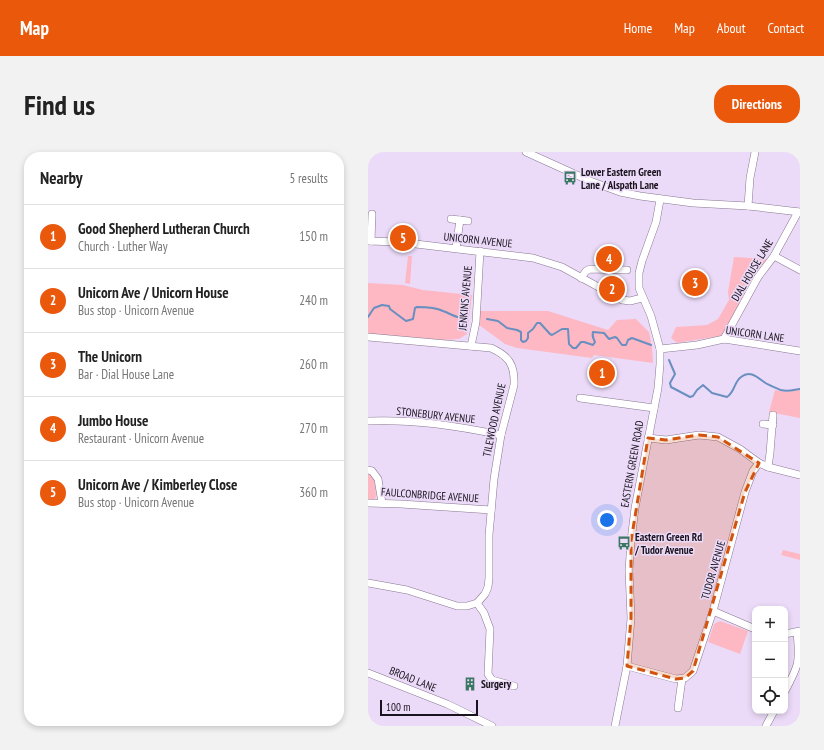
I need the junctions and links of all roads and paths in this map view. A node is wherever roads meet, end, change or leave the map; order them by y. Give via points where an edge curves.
1 (526, 152) edge
2 (755, 152) edge
3 (660, 200) junction
4 (748, 206) junction
5 (799, 212) edge
6 (370, 214) edge
7 (380, 214) dead end
8 (451, 219) dead end
9 (460, 220) junction
10 (468, 221) dead end
11 (369, 241) edge
12 (456, 248) junction
13 (480, 251) junction
14 (774, 256) junction
15 (627, 270) dead end
16 (800, 270) edge
17 (581, 278) junction
18 (642, 298) junction
19 (368, 337) edge
20 (724, 339) junction
21 (471, 346) junction
22 (800, 351) edge
23 (660, 353) junction
24 (580, 398) dead end
25 (654, 408) junction
26 (773, 415) dead end
27 (368, 421) edge
28 (764, 424) dead end
29 (773, 425) junction
30 (501, 435) junction
31 (648, 438) junction
32 (759, 463) junction
33 (768, 467) junction
34 (368, 470) edge
35 (800, 475) edge
36 (368, 503) edge
37 (382, 503) junction
38 (491, 510) junction
39 (368, 584) edge
40 (478, 602) junction
41 (713, 611) junction
42 (752, 628) edge
43 (798, 632) edge
44 (788, 634) edge
45 (627, 666) junction
46 (368, 673) edge
47 (682, 679) junction
48 (788, 685) edge
49 (514, 686) dead end
50 (678, 708) dead end
51 (772, 714) edge
52 (492, 726) edge
53 (615, 726) edge
54 (766, 726) edge

1 - 3 street via 602,186
2 - 4 street
3 - 4 street
3 - 18 street, EASTERN GREEN ROAD via 656,222 639,273
4 - 5 street
5 - 14 street, DIAL HOUSE LANE
6 - 7 street
6 - 11 street
8 - 9 street
9 - 10 street
9 - 12 street
11 - 12 street, UNICORN AVENUE
12 - 13 street, UNICORN AVENUE
13 - 17 street, UNICORN AVENUE via 534,258 562,267
13 - 21 street, JENKINS AVENUE via 476,318
14 - 16 street
14 - 20 street, DIAL HOUSE LANE via 758,277
15 - 17 street via 590,269
17 - 18 street, UNICORN AVENUE via 622,300
18 - 23 street, EASTERN GREEN ROAD via 651,316
19 - 21 street, TILEWOOD AVENUE
20 - 22 street, UNICORN LANE
20 - 23 street, UNICORN LANE
21 - 30 street, TILEWOOD AVENUE via 491,348 500,352 511,363 514,385
23 - 25 street, EASTERN GREEN ROAD
24 - 25 street
25 - 31 street, EASTERN GREEN ROAD
26 - 29 street
27 - 30 street, STONEBURY AVENUE via 437,424
28 - 29 street
29 - 33 street
30 - 38 street, TILEWOOD AVENUE
31 - 32 street via 666,440 699,435 718,437
31 - 45 street, EASTERN GREEN ROAD via 631,541 631,618
32 - 33 street
32 - 41 street, TUDOR AVENUE via 753,471 746,492
33 - 35 street
34 - 37 street via 372,470 378,479
36 - 37 street, FAULCONBRIDGE AVENUE
37 - 38 street, FAULCONBRIDGE AVENUE
38 - 40 street, TILEWOOD AVENUE via 488,587
39 - 40 street via 407,590 457,606
40 - 49 street via 490,629 488,674 492,680
41 - 42 street
41 - 47 street, TUDOR AVENUE via 693,671
43 - 44 street
43 - 48 street via 799,661
45 - 47 street
45 - 53 street, EASTERN GREEN ROAD
46 - 52 street, BROAD LANE via 447,704
47 - 50 street
51 - 54 street

